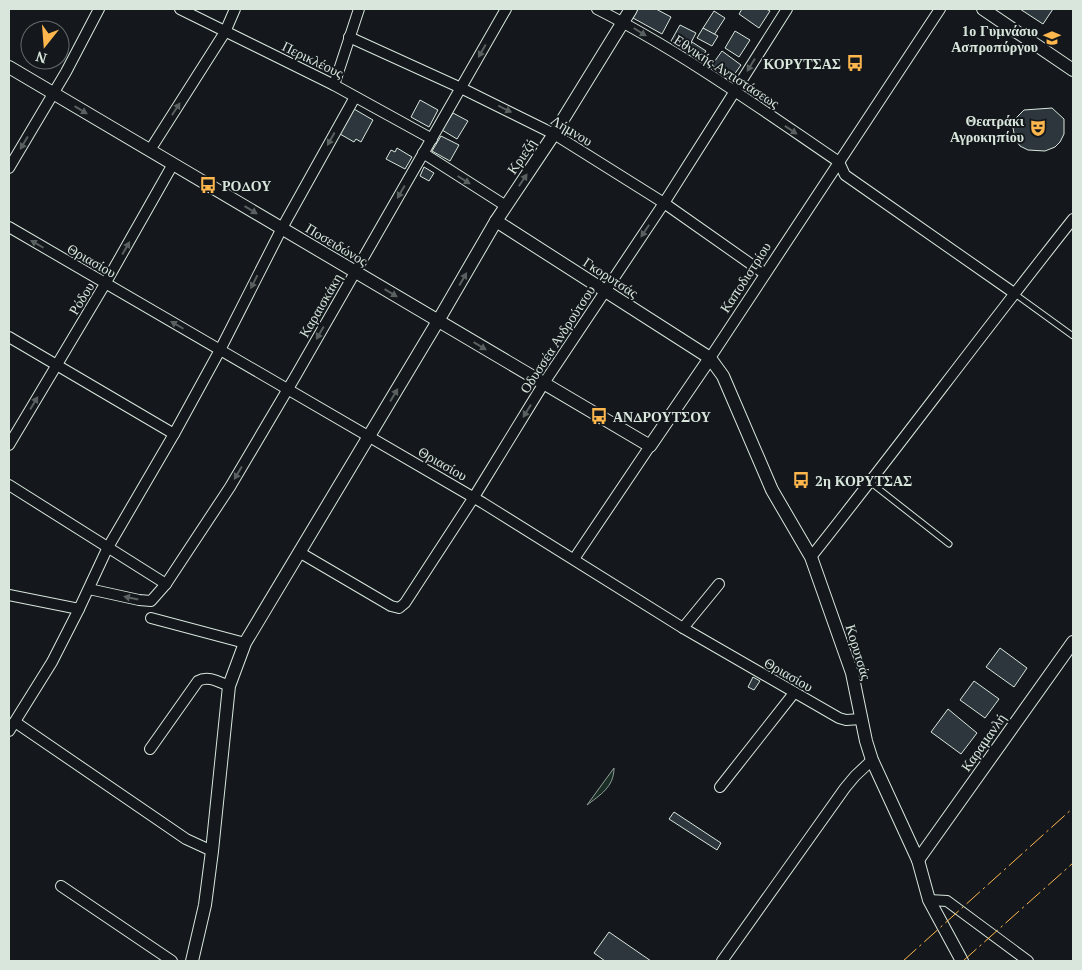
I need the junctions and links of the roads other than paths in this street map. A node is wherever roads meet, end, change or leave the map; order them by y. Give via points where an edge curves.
1 (99, 9) edge
2 (180, 9) edge
3 (235, 9) edge
4 (359, 9) edge
5 (506, 9) edge
6 (598, 9) edge
7 (631, 9) edge
8 (787, 9) edge
9 (940, 9) edge
10 (983, 9) edge
11 (623, 22) junction
12 (225, 32) junction
13 (350, 37) junction
14 (9, 67) edge
15 (1073, 70) edge
16 (334, 85) junction
17 (461, 88) junction
18 (735, 91) junction
19 (53, 94) junction
20 (355, 96) junction
21 (554, 134) junction
22 (432, 139) junction
23 (150, 150) junction
24 (423, 154) junction
25 (839, 162) junction
26 (173, 164) junction
27 (9, 168) edge
28 (664, 202) junction
29 (506, 206) junction
30 (1073, 219) edge
31 (496, 221) junction
32 (9, 227) edge
33 (282, 228) junction
34 (355, 272) junction
35 (765, 274) junction
36 (106, 284) junction
37 (604, 291) junction
38 (1014, 293) junction
39 (438, 321) junction
40 (1073, 336) edge
41 (9, 337) edge
42 (220, 350) junction
43 (710, 358) junction
44 (57, 365) junction
45 (544, 383) junction
46 (288, 389) junction
47 (174, 434) junction
48 (369, 436) junction
49 (9, 445) edge
50 (650, 446) junction
51 (870, 482) junction
52 (9, 485) edge
53 (474, 497) junction
54 (949, 544) dead end
55 (107, 549) junction
56 (299, 552) junction
57 (810, 556) junction
58 (574, 560) junction
59 (166, 584) junction
60 (719, 584) dead end
61 (89, 589) junction
62 (9, 595) edge
63 (79, 609) junction
64 (151, 618) dead end
65 (683, 628) junction
66 (1073, 642) edge
67 (245, 643) junction
68 (230, 686) junction
69 (794, 693) junction
70 (861, 719) junction
71 (15, 722) junction
72 (9, 731) edge
73 (150, 749) dead end
74 (872, 760) junction
75 (720, 787) dead end
76 (212, 851) junction
77 (918, 860) junction
78 (61, 886) dead end
79 (929, 900) junction
80 (172, 961) edge
81 (192, 961) edge
82 (722, 961) edge
83 (962, 961) edge
84 (1028, 961) edge

1 - 19 street
2 - 12 street, Περικλέους
3 - 12 street
4 - 13 street
5 -> 17 street, Καραισκάκη
6 - 11 street, Εθνικής Αντιστάσεως
7 - 11 street, Κριεζή
8 -> 18 street, Οδυσσέα Ανδρούτσου
9 - 25 street, Καποδιστρίου
10 - 15 street
11 -> 18 street, Εθνικής Αντιστάσεως
11 - 21 street, Κριεζή
12 - 16 street, Περικλέους
23 -> 12 street
13 - 16 street
13 - 17 street, Λήμνου
14 - 19 street, Ποσειδώνος
16 - 20 street, Περικλέους
17 -> 21 street, Λήμνου
17 - 22 street, Καραισκάκη
18 -> 25 street, Εθνικής Αντιστάσεως
18 - 28 street, Οδυσσέα Ανδρούτσου
19 -> 23 street, Ποσειδώνος
19 -> 27 street
20 - 22 street, Περικλέους
20 -> 33 street
21 - 28 street, Λήμνου
29 -> 21 street, Κριεζή
22 - 24 street, Καραισκάκη
23 - 26 street, Ποσειδώνος
24 -> 29 street
24 -> 34 street, Καραισκάκη
25 - 35 street, Καποδιστρίου
25 - 38 street, Εθνικής Αντιστάσεως via 845,175
26 -> 33 street, Ποσειδώνος
36 -> 26 street, Ρόδου
28 - 35 street, Λήμνου
28 -> 37 street, Οδυσσέα Ανδρούτσου
29 - 31 street, Κριεζή
30 - 38 street
31 - 37 street, Γκορυτσάς
39 -> 31 street, Κριεζή
36 -> 32 street, Θριασίου
33 - 34 street, Ποσειδώνος
33 -> 42 street
34 -> 39 street, Ποσειδώνος
34 -> 46 street, Καραισκάκη
35 - 43 street, Καποδιστρίου
42 -> 36 street, Θριασίου
36 - 44 street, Ρόδου
37 - 43 street, Γκορυτσάς
37 - 45 street, Οδυσσέα Ανδρούτσου
38 - 40 lane
38 - 51 street
39 -> 45 street, Ποσειδώνος
48 -> 39 street, Κριεζή
41 - 44 street
42 - 46 street, Θριασίου
42 - 47 street
43 - 50 street, Καποδιστρίου
43 - 57 street, Κορυτσάς via 723,376 772,490
44 - 47 street
49 -> 44 street, Ρόδου
45 - 50 street, Ποσειδώνος
45 -> 53 street, Οδυσσέα Ανδρούτσου
46 - 48 street, Θριασίου
46 -> 59 street, Καραισκάκη via 230,487
47 - 55 street
48 - 53 street, Θριασίου
48 - 56 street, Κριεζή
50 - 58 street, Καποδιστρίου
51 - 54 lane
51 - 57 street
52 - 55 street
53 - 56 street, Οδυσσέα Ανδρούτσου via 406,603 399,608
53 - 58 street, Θριασίου
55 - 59 street
55 - 61 street
56 - 67 street, Κριεζή
57 - 70 street, Κορυτσάς via 852,673
58 - 65 street, Θριασίου
59 -> 61 street, Καραισκάκη via 151,601
60 - 65 street
61 - 63 street
62 - 63 street
63 - 71 street via 52,662
64 - 67 street
65 - 69 street, Θριασίου
66 - 77 street, Καραμανλή
67 - 68 street, Κριεζή
68 - 73 street via 209,678 198,681
68 - 76 street, Κριεζή
69 - 70 street, Θριασίου via 839,718
69 - 75 street
70 - 74 street, Κορυτσάς
71 - 72 street
71 - 76 street via 186,839
74 - 77 street, Κορυτσάς
74 - 82 street via 845,788
76 - 81 street, Κριεζή via 205,905
77 - 79 street, Κορυτσάς
78 - 80 street
79 - 83 street, Κορυτσάς
79 - 84 street via 947,901

